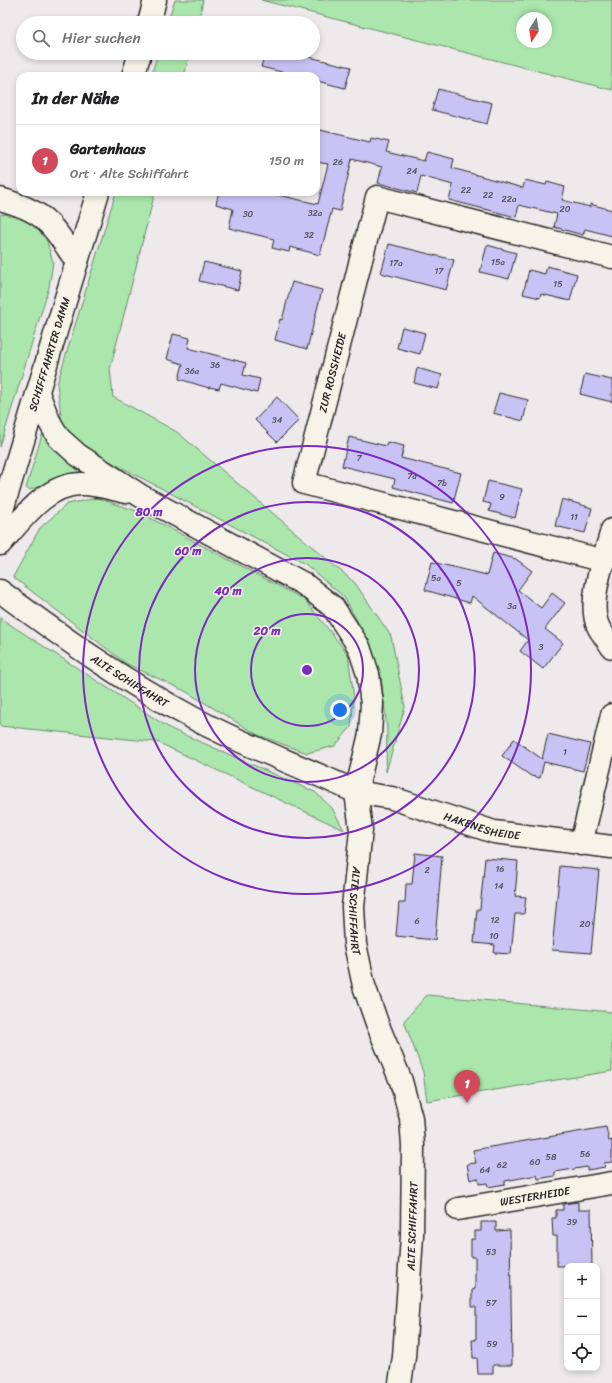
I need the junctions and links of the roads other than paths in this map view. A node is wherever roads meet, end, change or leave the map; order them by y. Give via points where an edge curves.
1 (155, 0) edge
2 (150, 16) edge
3 (138, 60) edge
4 (134, 72) edge
5 (16, 191) edge
6 (97, 196) edge
7 (0, 198) edge
8 (612, 257) edge
9 (77, 262) junction
10 (38, 393) junction
11 (141, 496) junction
12 (0, 517) edge
13 (612, 530) edge
14 (0, 544) edge
15 (604, 561) junction
16 (0, 591) edge
17 (612, 647) edge
18 (612, 715) edge
19 (356, 792) junction
20 (581, 844) junction
21 (612, 847) edge
22 (612, 1183) edge
23 (458, 1209) dead end
24 (400, 1383) edge

1 - 2 main road
3 - 4 main road
5 - 7 main road
6 - 9 main road, SCHIFFFAHRTER DAMM
7 - 9 main road via 40,214
8 - 15 main road, ZUR ROSSHEIDE via 377,197 304,482
9 - 10 main road, SCHIFFFAHRTER DAMM
10 - 11 main road via 59,438 78,455
10 - 12 main road, SCHIFFFAHRTER DAMM
11 - 14 main road via 79,484 53,491 36,505
11 - 19 main road via 304,584 333,607 359,647 368,674 372,704 370,734
13 - 15 main road
15 - 17 main road via 595,595 595,611 598,626
16 - 19 main road, ALTE SCHIFFAHRT via 121,676 192,718
18 - 20 main road
19 - 20 main road, HAKENESHEIDE via 392,798 494,832
19 - 24 main road, ALTE SCHIFFAHRT via 361,830 352,907 355,944 364,986 401,1081 411,1118 412,1236
20 - 21 main road, HAKENESHEIDE
22 - 23 main road, WESTERHEIDE

